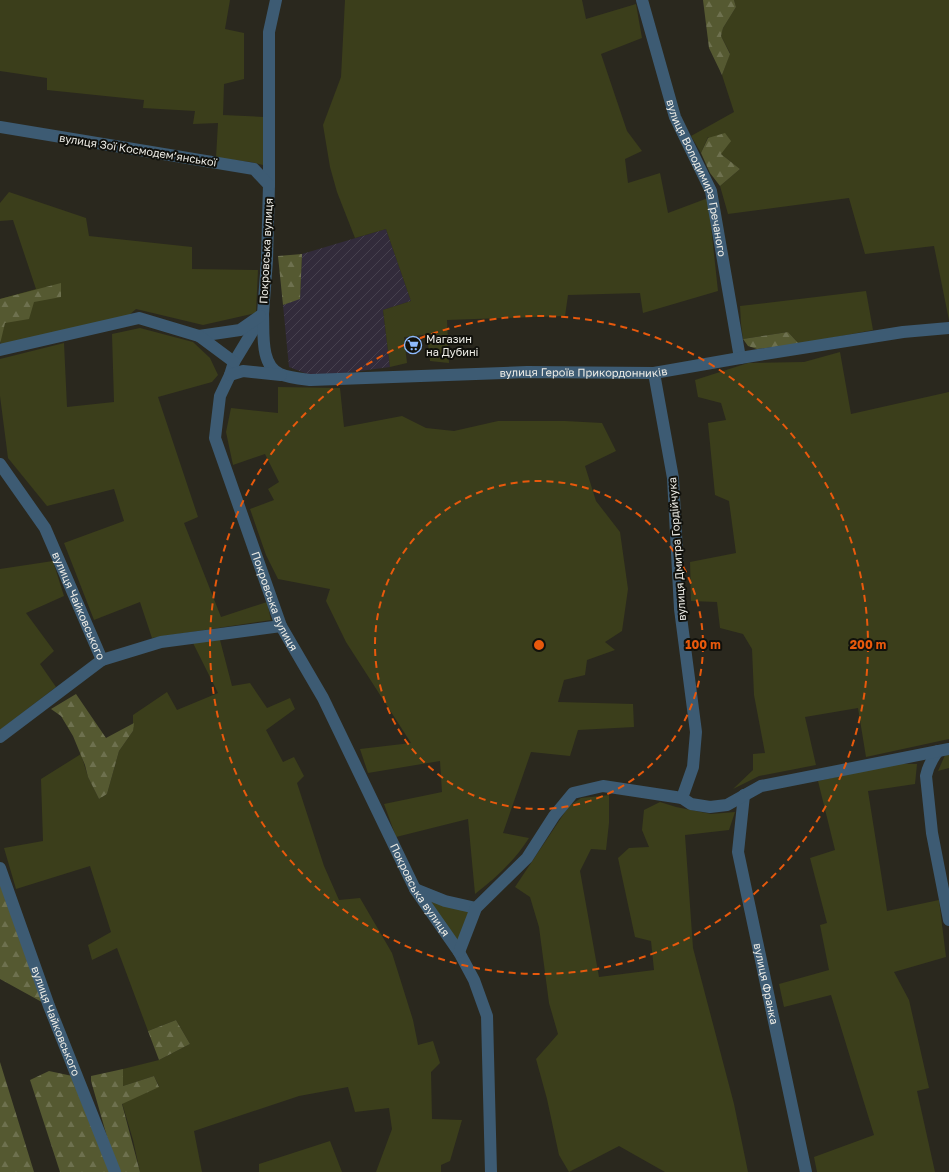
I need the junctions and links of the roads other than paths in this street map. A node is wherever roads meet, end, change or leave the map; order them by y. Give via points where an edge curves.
1 (276, 0) edge
2 (642, 0) edge
3 (0, 127) edge
4 (269, 185) junction
5 (263, 314) junction
6 (949, 328) edge
7 (199, 336) junction
8 (0, 350) edge
9 (740, 358) junction
10 (234, 362) junction
11 (654, 373) junction
12 (230, 375) junction
13 (281, 375) junction
14 (0, 466) edge
15 (281, 626) junction
16 (102, 660) junction
17 (0, 737) edge
18 (944, 750) edge
19 (744, 796) junction
20 (682, 798) junction
21 (0, 868) edge
22 (415, 889) junction
23 (476, 908) junction
24 (949, 920) edge
25 (459, 952) junction
26 (115, 1172) edge
27 (491, 1172) edge
28 (806, 1172) edge

1 - 4 street, Покровська вулиця via 269,32
2 - 9 street, вулиця Володимира Гречаного via 675,117 711,191
3 - 4 street, вулиця Зої Космодемʼянської via 254,169
4 - 5 street, Покровська вулиця
5 - 7 street via 240,330
5 - 10 street, Покровська вулиця
5 - 13 street via 265,355 272,367
6 - 9 street, вулиця Героїв Прикордонників via 903,332
7 - 8 street via 138,318
7 - 10 street
9 - 11 street, вулиця Героїв Прикордонників
10 - 12 street, Покровська вулиця
11 - 13 street, вулиця Героїв Прикордонників via 527,372 311,380
11 - 20 street, вулиця Дмитра Гордійчука via 673,478 680,609 696,732 693,767
12 - 13 street, вулиця Героїв Прикордонників via 243,371
12 - 15 street, Покровська вулиця via 220,396 216,438
14 - 16 street, вулиця Чайковського via 45,528
15 - 16 street via 161,642
15 - 22 street, Покровська вулиця via 323,698
16 - 17 street, вулиця Чайковського
18 - 19 street via 761,786
18 - 24 street via 931,760 926,776 932,832
19 - 20 street via 727,805 710,807 691,804
19 - 28 street, вулиця Франка via 738,852
20 - 23 street via 603,786 573,793 526,858
21 - 26 street, вулиця Чайковського via 48,1006
22 - 23 street via 445,901
22 - 25 street, Покровська вулиця
23 - 25 street
25 - 27 street, Покровська вулиця via 474,980 487,1016

